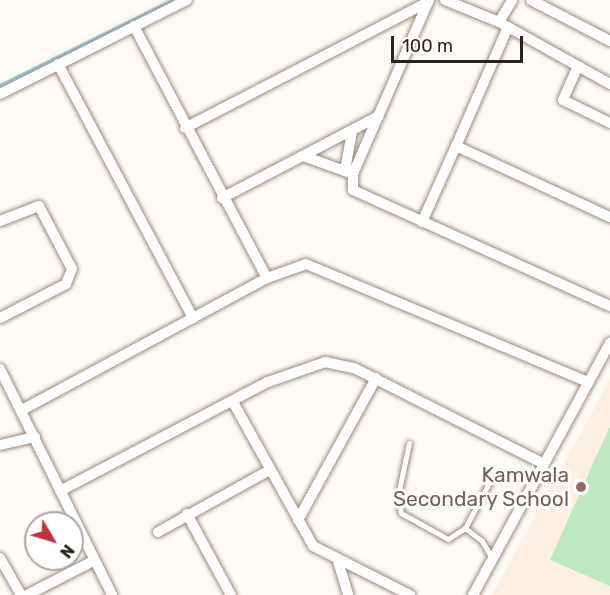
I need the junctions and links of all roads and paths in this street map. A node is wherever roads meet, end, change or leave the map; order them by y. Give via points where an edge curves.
1 (187, 0) edge
2 (445, 0) edge
3 (512, 0) edge
4 (531, 0) edge
5 (429, 1) edge
6 (504, 25) junction
7 (134, 26) junction
8 (610, 41) edge
9 (58, 64) junction
10 (578, 66) junction
11 (610, 84) edge
12 (0, 94) edge
13 (379, 116) junction
14 (610, 123) edge
15 (185, 128) junction
16 (352, 132) junction
17 (456, 146) junction
18 (306, 158) junction
19 (349, 173) junction
20 (222, 198) junction
21 (610, 217) edge
22 (0, 221) edge
23 (422, 222) junction
24 (267, 278) junction
25 (610, 306) edge
26 (0, 318) edge
27 (193, 318) junction
28 (610, 343) edge
29 (0, 369) edge
30 (376, 378) junction
31 (588, 382) junction
32 (233, 402) junction
33 (22, 410) junction
34 (35, 437) junction
35 (409, 443) dead end
36 (0, 445) edge
37 (544, 464) junction
38 (270, 470) junction
39 (491, 479) dead end
40 (60, 491) junction
41 (187, 514) junction
42 (298, 520) junction
43 (465, 528) junction
44 (158, 532) dead end
45 (0, 558) edge
46 (337, 558) junction
47 (493, 559) junction
48 (95, 560) junction
49 (21, 595) edge
50 (27, 595) edge
51 (112, 595) edge
52 (231, 595) edge
53 (348, 595) edge
54 (410, 595) edge
55 (473, 595) edge

1 - 7 street
2 - 6 street
3 - 6 street
4 - 8 street
5 - 13 street
5 - 15 street
6 - 10 street
6 - 17 street
7 - 9 street
7 - 15 street
9 - 12 street
9 - 27 street
10 - 11 street
10 - 14 street via 563,100
13 - 16 street
13 - 19 street
15 - 20 street
16 - 18 street
16 - 19 street
17 - 21 street
17 - 23 street
18 - 19 street
18 - 20 street
19 - 23 street via 357,193
20 - 24 street
22 - 26 street via 39,206 72,269 56,290
23 - 25 street
24 - 27 street
24 - 31 street via 306,264
27 - 33 street
28 - 31 street
29 - 33 street
30 - 32 street via 338,362 307,365
30 - 37 street
30 - 42 street
31 - 37 street
32 - 38 street
32 - 40 street
33 - 34 street
34 - 36 street
34 - 40 street
35 - 43 lane via 398,495 401,513 448,539
37 - 47 street
38 - 41 street
38 - 42 street
39 - 43 lane
40 - 48 street
41 - 44 street
41 - 52 street
42 - 46 street via 313,546
43 - 47 lane via 482,541
45 - 49 street
46 - 53 street
46 - 54 street via 355,562
47 - 55 street
48 - 50 street
48 - 51 street

